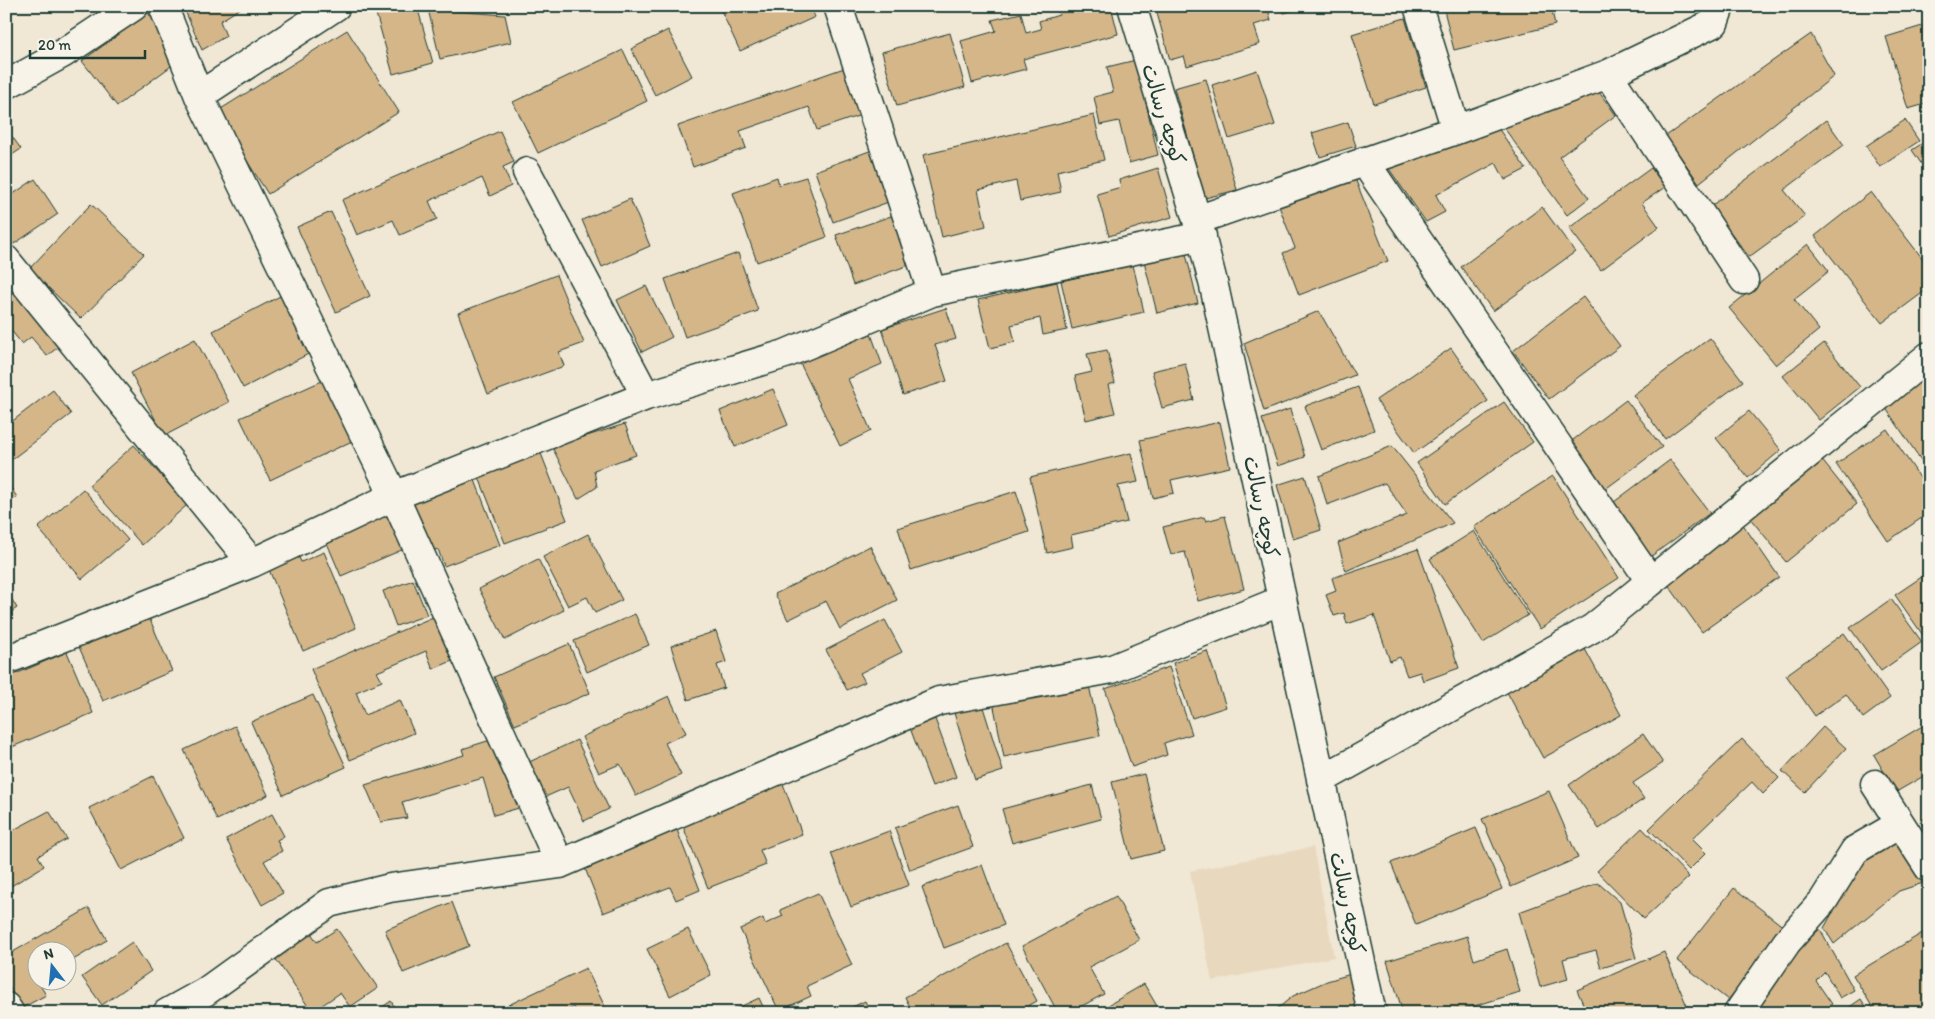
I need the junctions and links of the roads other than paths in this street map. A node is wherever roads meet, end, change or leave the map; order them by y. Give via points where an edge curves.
1 (134, 6) edge
2 (164, 6) edge
3 (336, 6) edge
4 (838, 6) edge
5 (1132, 6) edge
6 (1418, 6) edge
7 (1720, 6) edge
8 (1608, 74) junction
9 (6, 85) edge
10 (199, 96) junction
11 (1456, 130) junction
12 (1364, 160) junction
13 (527, 172) dead end
14 (1200, 228) junction
15 (6, 260) edge
16 (1744, 280) dead end
17 (932, 292) junction
18 (1929, 356) edge
19 (646, 396) junction
20 (394, 496) junction
21 (252, 564) junction
22 (1651, 582) junction
23 (1282, 600) junction
24 (6, 660) edge
25 (1321, 780) junction
26 (1875, 784) dead end
27 (1900, 824) junction
28 (560, 864) junction
29 (1929, 868) edge
30 (6, 1007) edge
31 (10, 1013) edge
32 (167, 1013) edge
33 (1372, 1013) edge
34 (1738, 1013) edge

1 - 9 street via 62,54
2 - 10 street
3 - 10 street
4 - 17 street
5 - 14 street, کوچه رسالت
6 - 11 street
7 - 8 street via 1714,22
8 - 11 street
8 - 16 street
10 - 20 street
11 - 12 street
12 - 14 street
12 - 22 street
13 - 19 street
14 - 17 street
14 - 23 street, کوچه رسالت
15 - 21 street
17 - 19 street via 785,354
18 - 22 street
19 - 20 street
20 - 21 street
20 - 28 street
21 - 24 street
22 - 25 street via 1593,628
23 - 25 street, کوچه رسالت
23 - 28 street via 1112,669 939,701
25 - 33 street, کوچه رسالت
26 - 27 street
27 - 29 street
27 - 34 street via 1856,850 1823,901 1787,942
28 - 32 street via 390,888 329,903 204,992
30 - 31 street

